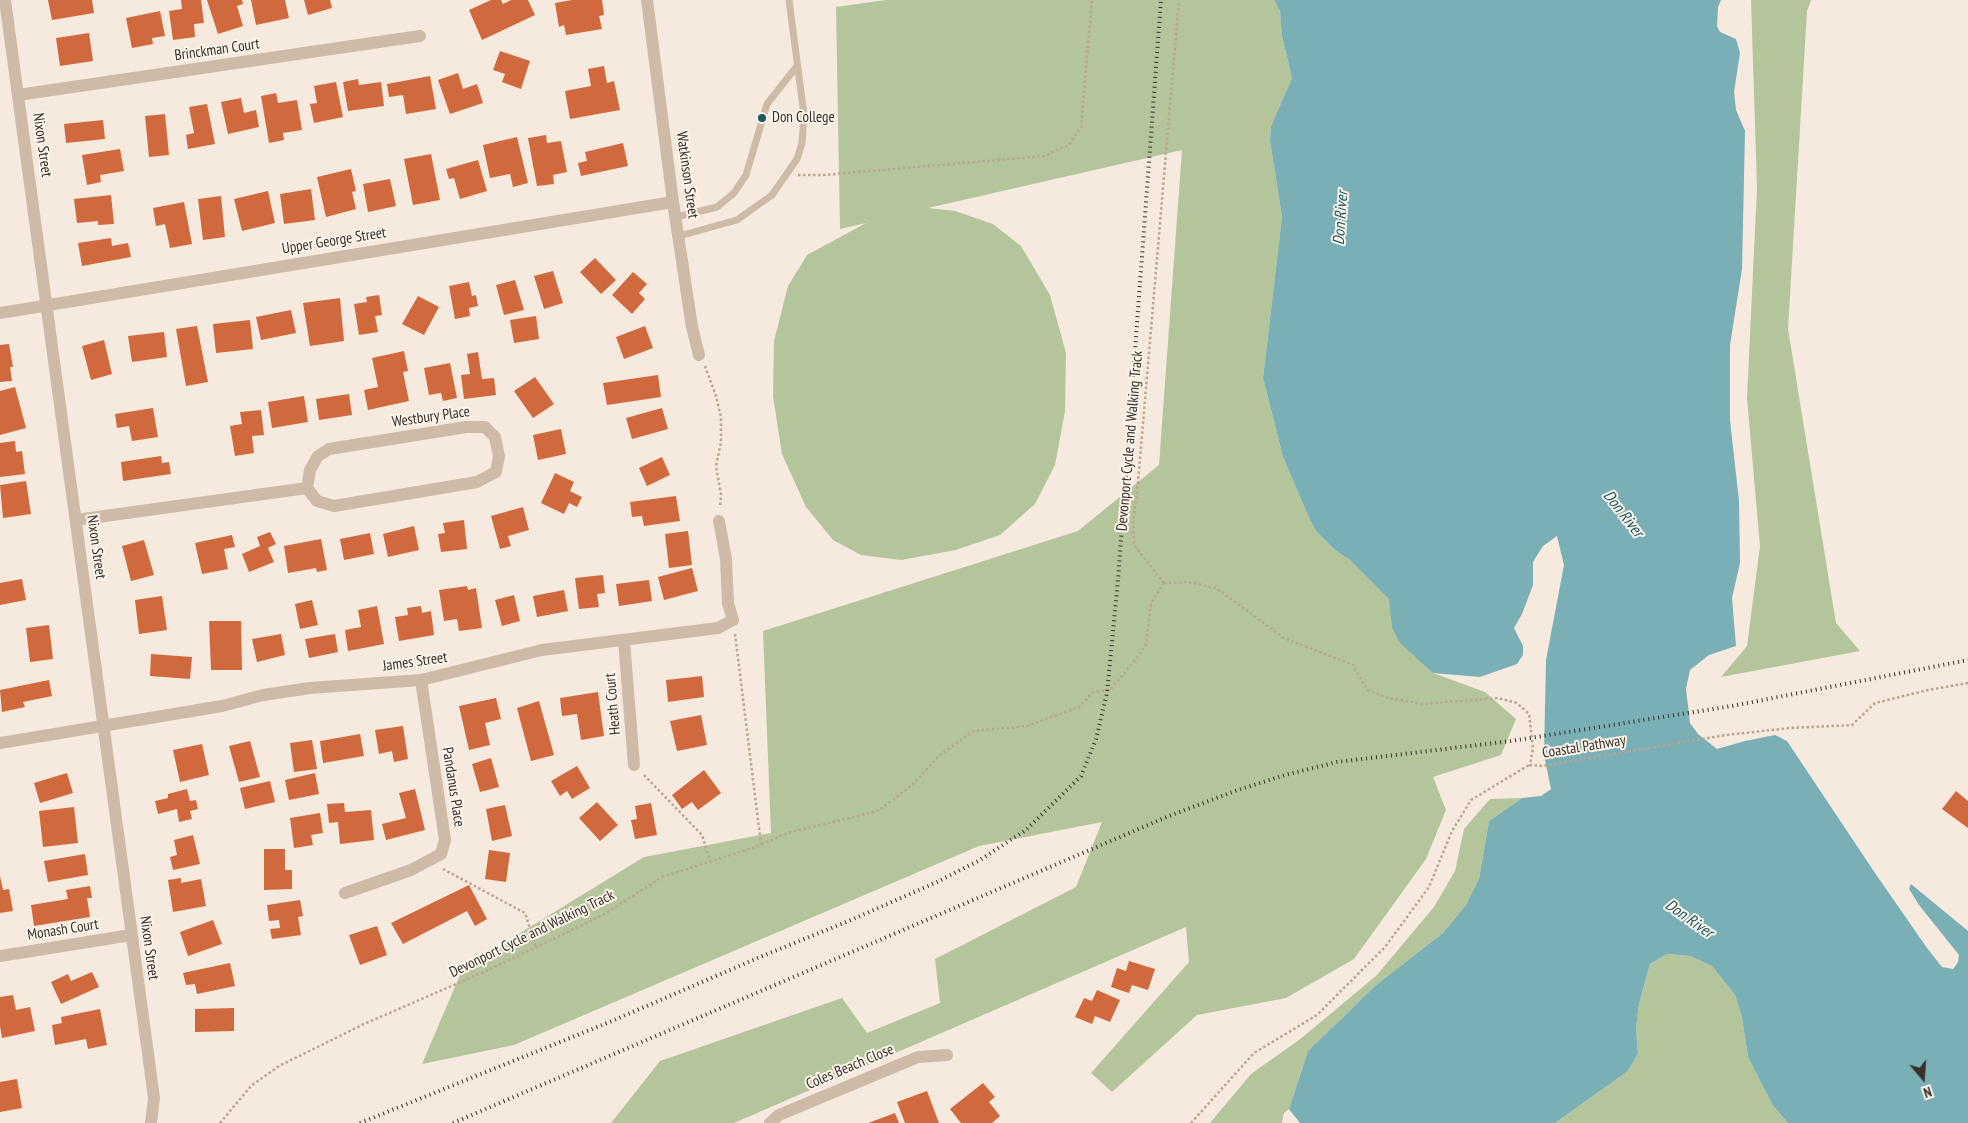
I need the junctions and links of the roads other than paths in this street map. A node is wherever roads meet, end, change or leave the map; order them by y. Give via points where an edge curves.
1 (5, 0) edge
2 (647, 0) edge
3 (789, 0) edge
4 (420, 36) dead end
5 (796, 66) junction
6 (18, 95) junction
7 (674, 202) junction
8 (676, 217) junction
9 (679, 236) junction
10 (47, 305) junction
11 (0, 313) edge
12 (699, 354) road end
13 (307, 488) junction
14 (76, 520) junction
15 (719, 521) road end
16 (624, 640) junction
17 (421, 680) junction
18 (104, 727) junction
19 (0, 743) edge
20 (634, 765) road end
21 (345, 893) dead end
22 (130, 935) junction
23 (0, 956) edge
24 (947, 1055) dead end
25 (151, 1123) edge
26 (770, 1123) edge

1 - 6 street, Nixon Street
2 - 7 street, Watkinson Street
3 - 5 lane
4 - 6 street, Brinckman Court
5 - 8 lane via 767,104 746,175 734,193 717,207
5 - 9 lane via 804,115 802,143 787,176 772,194 737,220
6 - 10 street, Nixon Street
7 - 8 street, Watkinson Street
7 - 10 street, Upper George Street
8 - 9 street, Watkinson Street
9 - 12 street, Watkinson Street
10 - 11 street, Upper George Street
10 - 14 street, Nixon Street
13 - 13 street, Westbury Place via 310,470 318,456 329,449 466,427 486,427 495,437 499,456 496,472 477,482 334,506 316,501
13 - 14 street
14 - 18 street, Nixon Street
15 - 16 street, James Street via 726,559 728,603 733,620 718,628
16 - 17 street, James Street via 542,650
16 - 20 street, Heath Court
17 - 18 street, James Street via 310,688
17 - 21 street, Pandanus Place via 445,840 441,854 411,870
18 - 19 street, James Street
18 - 22 street, Nixon Street
22 - 23 street, Monash Court
22 - 25 street, Nixon Street via 154,1098
24 - 26 street, Coles Beach Close via 918,1057 779,1115

